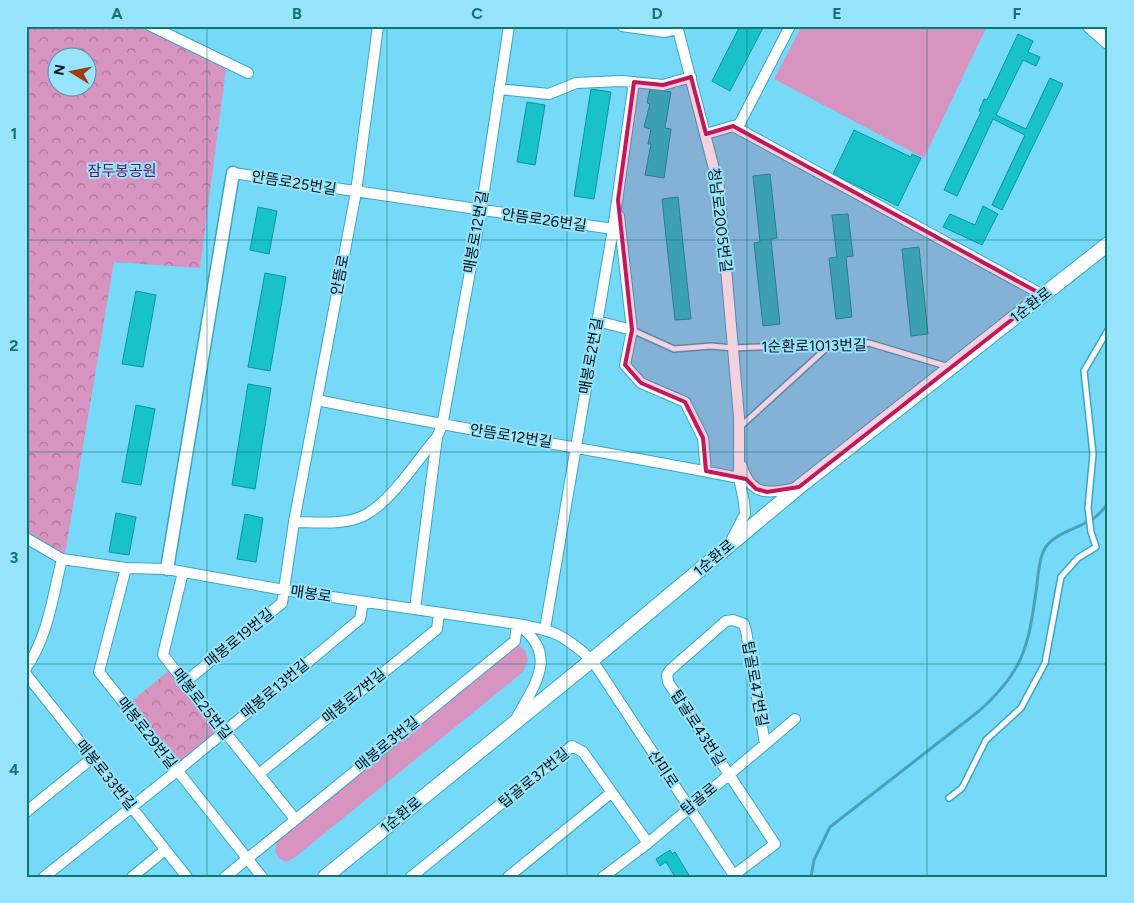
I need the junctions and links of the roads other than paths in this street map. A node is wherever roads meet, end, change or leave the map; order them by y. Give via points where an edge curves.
1 (151, 26) edge
2 (378, 26) edge
3 (508, 26) edge
4 (622, 26) edge
5 (790, 26) edge
6 (1090, 26) edge
7 (677, 28) edge
8 (1108, 42) edge
9 (248, 73) dead end
10 (691, 77) junction
11 (634, 82) junction
12 (499, 89) junction
13 (733, 126) junction
14 (706, 134) junction
15 (233, 173) joint
16 (356, 192) junction
17 (618, 200) junction
18 (480, 211) junction
19 (613, 230) junction
20 (1108, 244) edge
21 (1043, 295) junction
22 (597, 321) junction
23 (632, 330) junction
24 (1108, 330) edge
25 (832, 344) junction
26 (733, 348) junction
27 (951, 367) junction
28 (317, 400) junction
29 (739, 422) junction
30 (442, 426) junction
31 (437, 437) junction
32 (575, 446) junction
33 (740, 458) junction
34 (706, 471) junction
35 (739, 478) junction
36 (799, 488) junction
37 (294, 522) junction
38 (26, 538) edge
39 (728, 546) junction
40 (62, 559) junction
41 (126, 568) junction
42 (166, 569) junction
43 (183, 572) junction
44 (284, 590) junction
45 (363, 602) junction
46 (415, 609) junction
47 (439, 613) junction
48 (517, 624) junction
49 (744, 624) joint
50 (545, 630) junction
51 (592, 660) junction
52 (26, 668) edge
53 (26, 674) edge
54 (185, 682) junction
55 (795, 719) dead end
56 (514, 722) junction
57 (224, 731) junction
58 (765, 744) junction
59 (91, 759) junction
60 (177, 771) junction
61 (258, 774) junction
62 (728, 775) junction
63 (611, 793) junction
64 (949, 798) dead end
65 (132, 807) junction
66 (688, 807) junction
67 (26, 812) edge
68 (295, 819) junction
69 (648, 843) junction
70 (165, 850) junction
71 (247, 858) junction
72 (734, 876) edge
73 (44, 877) edge
74 (132, 877) edge
75 (186, 877) edge
76 (224, 877) edge
77 (262, 877) edge
78 (325, 877) edge
79 (411, 877) edge
80 (508, 877) edge
81 (602, 877) edge

1 - 9 street
2 - 16 street, 안뜸로
3 - 12 street, 매봉로12번길
4 - 7 street via 665,32
5 - 13 street via 739,125
6 - 8 main road
7 - 10 street, 청남로2005번길
10 - 11 street via 664,85
10 - 14 street, 청남로2005번길
11 - 12 street via 576,83 549,94
11 - 17 street, 매봉로2번길
12 - 18 street, 매봉로12번길
13 - 14 street
13 - 21 street
14 - 26 street, 청남로2005번길 via 719,188
15 - 16 street, 안뜸로25번길
15 - 42 street
16 - 18 street, 안뜸로26번길
16 - 28 street, 안뜸로
17 - 19 street, 매봉로2번길
17 - 23 street
18 - 19 street, 안뜸로26번길
18 - 30 street, 매봉로12번길
19 - 22 street, 매봉로2번길
20 - 21 main road, 1순환로
21 - 27 main road, 1순환로
22 - 23 street
22 - 32 street, 매봉로2번길
23 - 26 lane, 1순환로1013번길 via 674,349
23 - 34 street via 625,365 641,383 685,402 703,438
24 - 64 lane via 1084,371 1093,454 1089,514 1096,547 1078,558 1061,576 1045,663 1021,708 986,740 962,788
25 - 26 lane, 1순환로1013번길
25 - 27 lane, 1순환로1013번길 via 869,343
25 - 29 lane
26 - 29 street, 청남로2005번길
27 - 36 main road, 1순환로
28 - 30 street, 안뜸로12번길
28 - 37 street, 안뜸로
29 - 33 street, 청남로2005번길
30 - 31 street, 매봉로12번길
30 - 32 street, 안뜸로12번길
31 - 37 street, 매봉로12번길 via 401,481 366,515 349,520
31 - 46 street, 매봉로12번길
32 - 34 street, 안뜸로12번길
32 - 50 street, 매봉로2번길
33 - 35 street, 청남로2005번길
33 - 36 street via 747,480 756,489 776,493
34 - 35 street, 안뜸로12번길
35 - 39 street, 청남로2005번길 via 745,514
36 - 39 main road, 1순환로
37 - 44 street, 안뜸로
38 - 40 street, 매봉로
39 - 51 main road, 1순환로
40 - 41 street, 매봉로
40 - 52 street via 42,640
41 - 42 street, 매봉로
41 - 60 street, 매봉로29번길 via 99,672
42 - 43 street, 매봉로
43 - 44 street, 매봉로
43 - 54 street, 매봉로25번길 via 164,655
44 - 45 street, 매봉로
44 - 54 street, 매봉로19번길 via 282,603
45 - 46 street, 매봉로
45 - 57 street, 매봉로13번길 via 360,619
46 - 47 street, 매봉로
47 - 48 street, 매봉로
47 - 61 street, 매봉로7번길 via 437,629
48 - 50 street, 매봉로
48 - 56 street via 537,643 541,664 538,678
48 - 68 street, 매봉로3번길 via 514,641
49 - 58 street, 탑골로47번길
49 - 62 street, 탑골로43번길 via 733,620 726,622 667,675 668,682
50 - 51 street, 매봉로 via 567,638
51 - 56 main road, 1순환로
51 - 66 street, 산미로
53 - 59 street, 매봉로33번길
54 - 57 street, 매봉로25번길
55 - 58 street, 탑골로
56 - 78 main road, 1순환로
57 - 60 street, 매봉로13번길
57 - 61 street, 매봉로25번길
58 - 62 street, 탑골로
59 - 65 street, 매봉로33번길
59 - 67 street
60 - 65 street, 매봉로13번길
60 - 71 street, 매봉로29번길
61 - 68 street, 매봉로25번길
62 - 66 street, 탑골로
62 - 72 street, 탑골로43번길 via 775,844
63 - 69 street, 탑골로37번길
63 - 79 street, 탑골로37번길 via 583,752 572,746
63 - 80 street
65 - 70 street, 매봉로33번길
65 - 73 street, 매봉로13번길
66 - 69 street, 탑골로
66 - 72 street, 산미로
68 - 71 street, 매봉로3번길
69 - 81 street, 탑골로
70 - 74 street
70 - 75 street, 매봉로33번길
71 - 76 street, 매봉로3번길
71 - 77 street, 매봉로29번길

